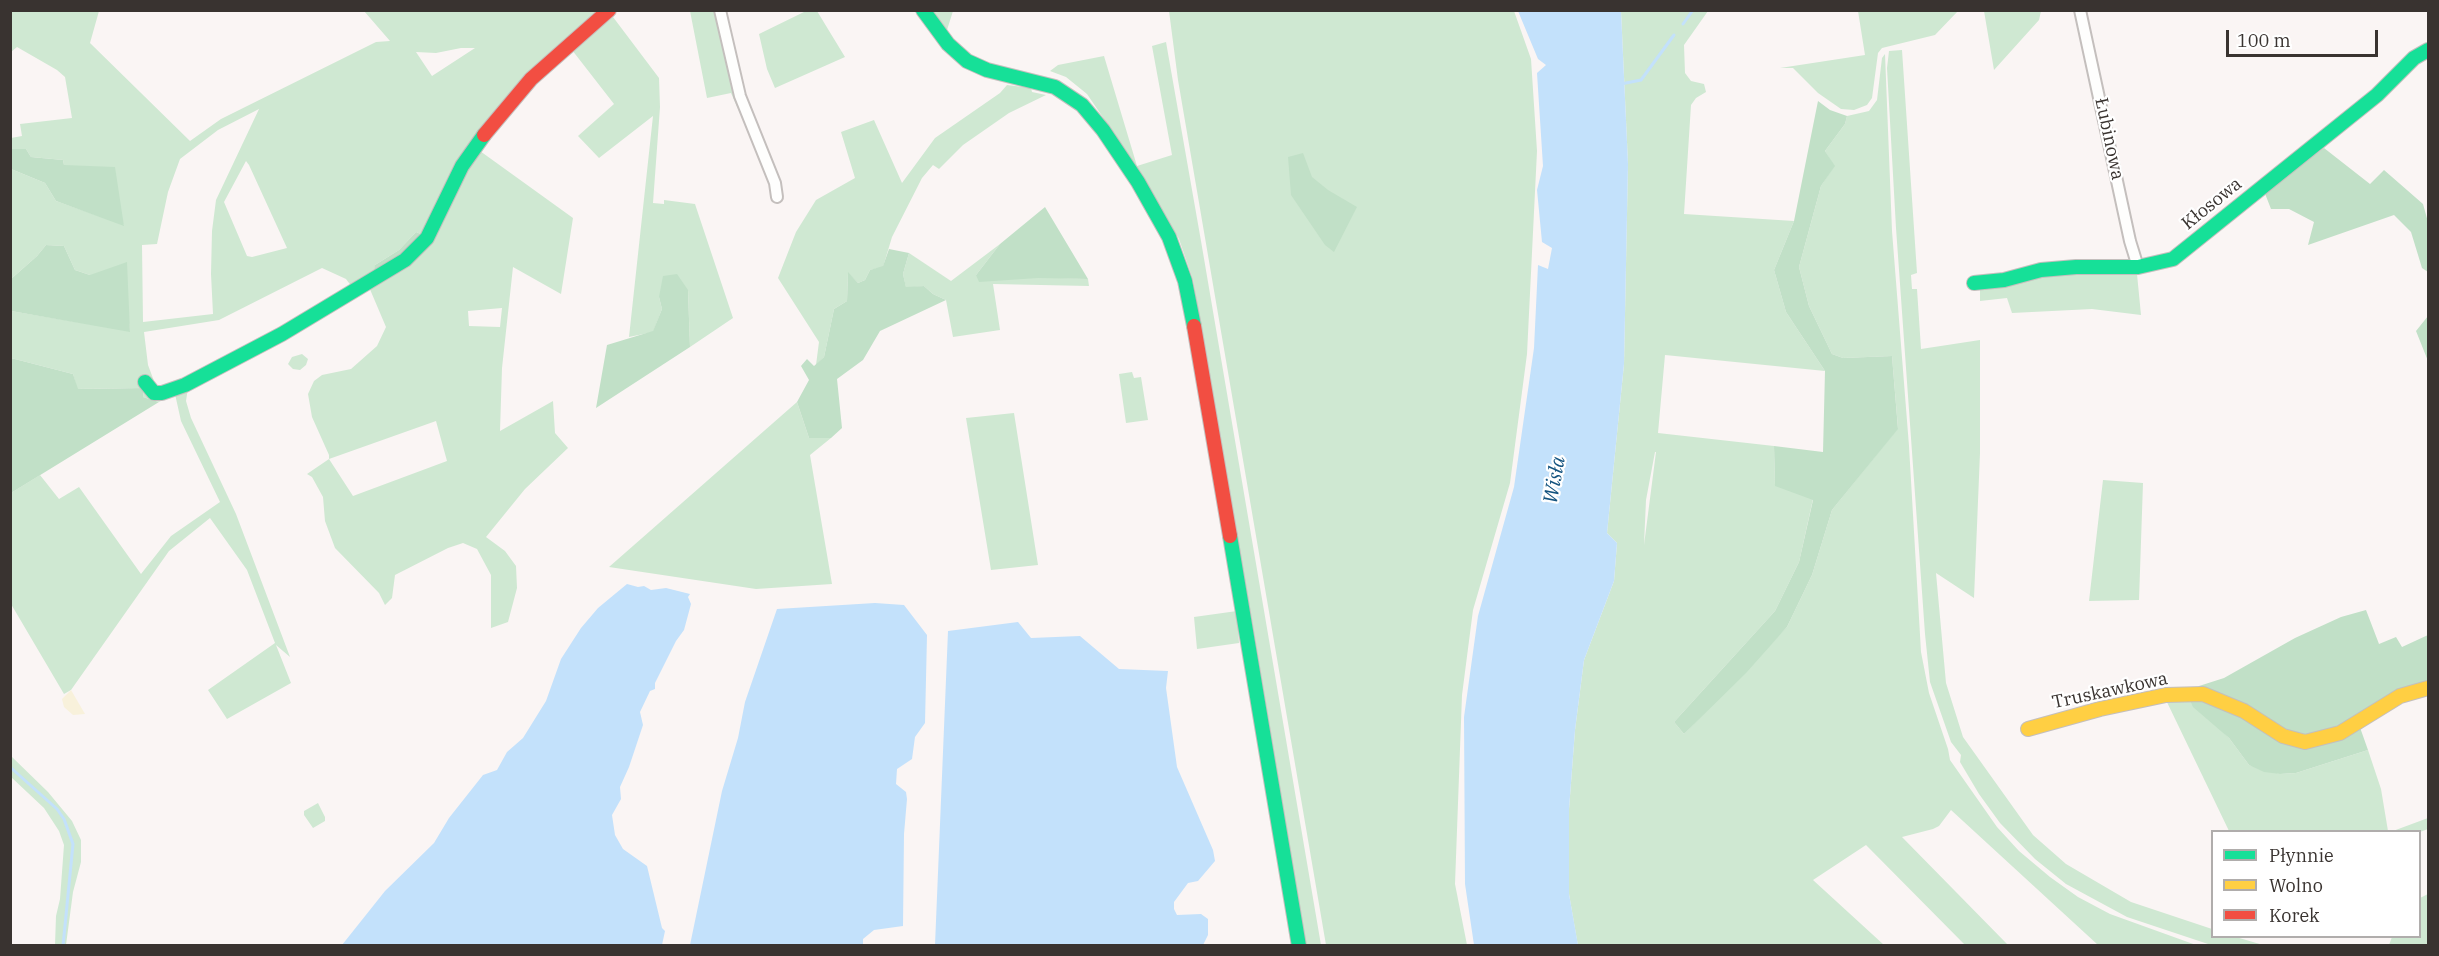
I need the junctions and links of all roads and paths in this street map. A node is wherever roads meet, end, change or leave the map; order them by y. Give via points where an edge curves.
1 (609, 10) edge
2 (720, 10) edge
3 (923, 10) edge
4 (2080, 10) edge
5 (2428, 50) edge
6 (777, 197) dead end
7 (2138, 267) junction
8 (1974, 284) dead end
9 (145, 382) dead end
10 (2428, 688) edge
11 (2028, 729) dead end
12 (1299, 945) edge

1 - 9 street via 513,99 462,166 427,238 405,260 282,334 185,385 154,393
2 - 6 street via 740,96
3 - 12 street via 948,45 972,64 1055,87 1082,105 1138,182 1169,237 1185,281 1194,324
4 - 7 street, Łubinowa
5 - 7 street, Kłosowa via 2173,259
7 - 8 street, Kłosowa via 2041,270
10 - 11 street, Truskawkowa via 2400,696 2340,733 2305,742 2283,736 2244,711 2203,694 2166,695

